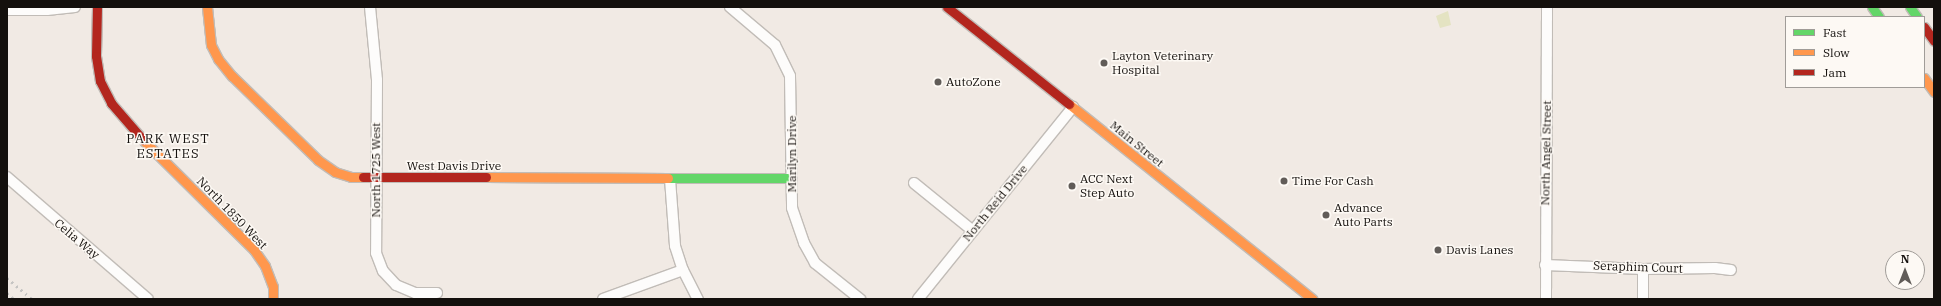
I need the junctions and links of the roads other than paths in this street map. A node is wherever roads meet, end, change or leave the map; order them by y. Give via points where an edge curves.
1 (75, 7) edge
2 (97, 7) edge
3 (207, 7) edge
4 (370, 7) edge
5 (730, 7) edge
6 (947, 7) edge
7 (1547, 7) edge
8 (1872, 7) edge
9 (1910, 7) edge
10 (7, 10) edge
11 (1878, 16) edge
12 (1916, 16) edge
13 (1925, 28) edge
14 (1934, 41) edge
15 (1925, 79) edge
16 (1934, 92) edge
17 (1072, 107) junction
18 (7, 177) edge
19 (375, 178) junction
20 (792, 178) junction
21 (670, 179) junction
22 (914, 183) dead end
23 (973, 231) junction
24 (1545, 265) junction
25 (1643, 269) junction
26 (683, 270) junction
27 (1731, 270) dead end
28 (437, 293) dead end
29 (148, 299) edge
30 (273, 299) edge
31 (603, 299) edge
32 (698, 299) edge
33 (860, 299) edge
34 (918, 299) edge
35 (1312, 299) edge
36 (1546, 299) edge
37 (1643, 299) edge

1 - 10 street
2 - 30 main road, North 1850 West via 96,56 100,81 111,103 126,123 254,250 265,266
3 - 19 main road, West Davis Drive via 211,45 218,59 232,76 318,160 335,172 351,177
4 - 19 street, North 1725 West via 377,80
5 - 20 street, Marilyn Drive via 775,45 790,76
6 - 17 main road, Main Street
7 - 24 street, North Angel Street
8 - 11 main road
9 - 12 main road
13 - 14 main road
15 - 16 main road
17 - 23 street, North Reid Drive
17 - 35 main road, Main Street
18 - 29 street, Celia Way
19 - 21 main road, West Davis Drive
19 - 28 street, North 1725 West via 376,253 383,271 396,285 409,290
20 - 21 main road, West Davis Drive
20 - 33 street, Marilyn Drive via 792,208 804,243 815,263
21 - 26 street via 671,221
22 - 23 street
23 - 34 street, North Reid Drive
24 - 25 street, Seraphim Court
24 - 36 street, North Angel Street
25 - 27 street, Seraphim Court
25 - 37 street
26 - 31 street
26 - 32 street

